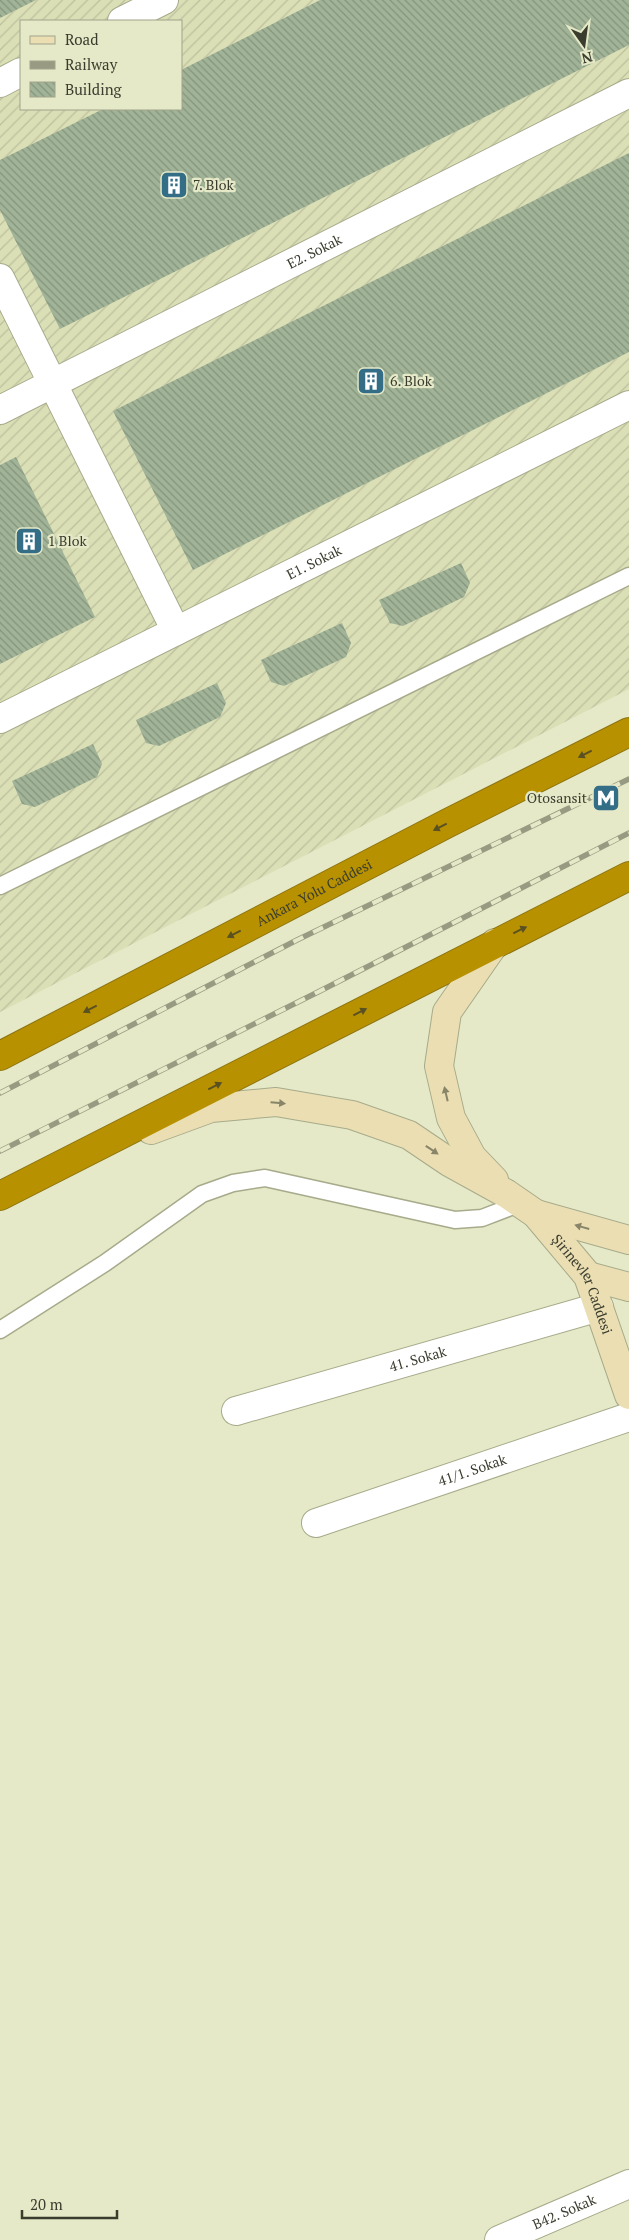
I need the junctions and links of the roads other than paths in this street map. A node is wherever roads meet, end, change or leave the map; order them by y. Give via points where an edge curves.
1 (164, 0) edge
2 (124, 20) edge
3 (20, 73) edge
4 (0, 83) edge
5 (629, 92) edge
6 (0, 278) edge
7 (52, 384) junction
8 (629, 405) edge
9 (0, 410) edge
10 (629, 576) edge
11 (176, 631) junction
12 (0, 720) edge
13 (629, 732) edge
14 (629, 876) edge
15 (0, 886) edge
16 (495, 943) junction
17 (0, 1056) edge
18 (65, 1162) junction
19 (0, 1196) edge
20 (521, 1204) junction
21 (629, 1240) edge
22 (588, 1276) junction
23 (629, 1287) edge
24 (598, 1307) junction
25 (0, 1330) edge
26 (629, 1395) edge
27 (236, 1411) dead end
28 (629, 1417) edge
29 (316, 1523) dead end
30 (629, 2184) edge
31 (499, 2240) edge

1 - 2 street
3 - 4 street
5 - 7 street, E2. Sokak
6 - 7 street
7 - 9 street, E2. Sokak
7 - 11 street
8 - 11 street, E1. Sokak
10 - 15 lane
11 - 12 street, E1. Sokak
13 -> 17 highway, Ankara Yolu Caddesi
16 -> 14 highway
18 -> 16 highway
20 -> 16 main road, Şirinevler Caddesi via 472,1157 451,1118 439,1066 447,1012
18 - 19 highway
18 -> 20 main road via 211,1108 276,1102 352,1115 409,1135
21 -> 20 main road
20 - 22 main road, Şirinevler Caddesi
20 - 25 lane via 482,1218 455,1220 265,1178 233,1183 202,1194 105,1263
22 - 23 main road
22 - 24 main road, Şirinevler Caddesi
24 - 26 main road, Şirinevler Caddesi
24 - 27 street, 41. Sokak
28 - 29 street, 41/1. Sokak
30 - 31 street, B42. Sokak

